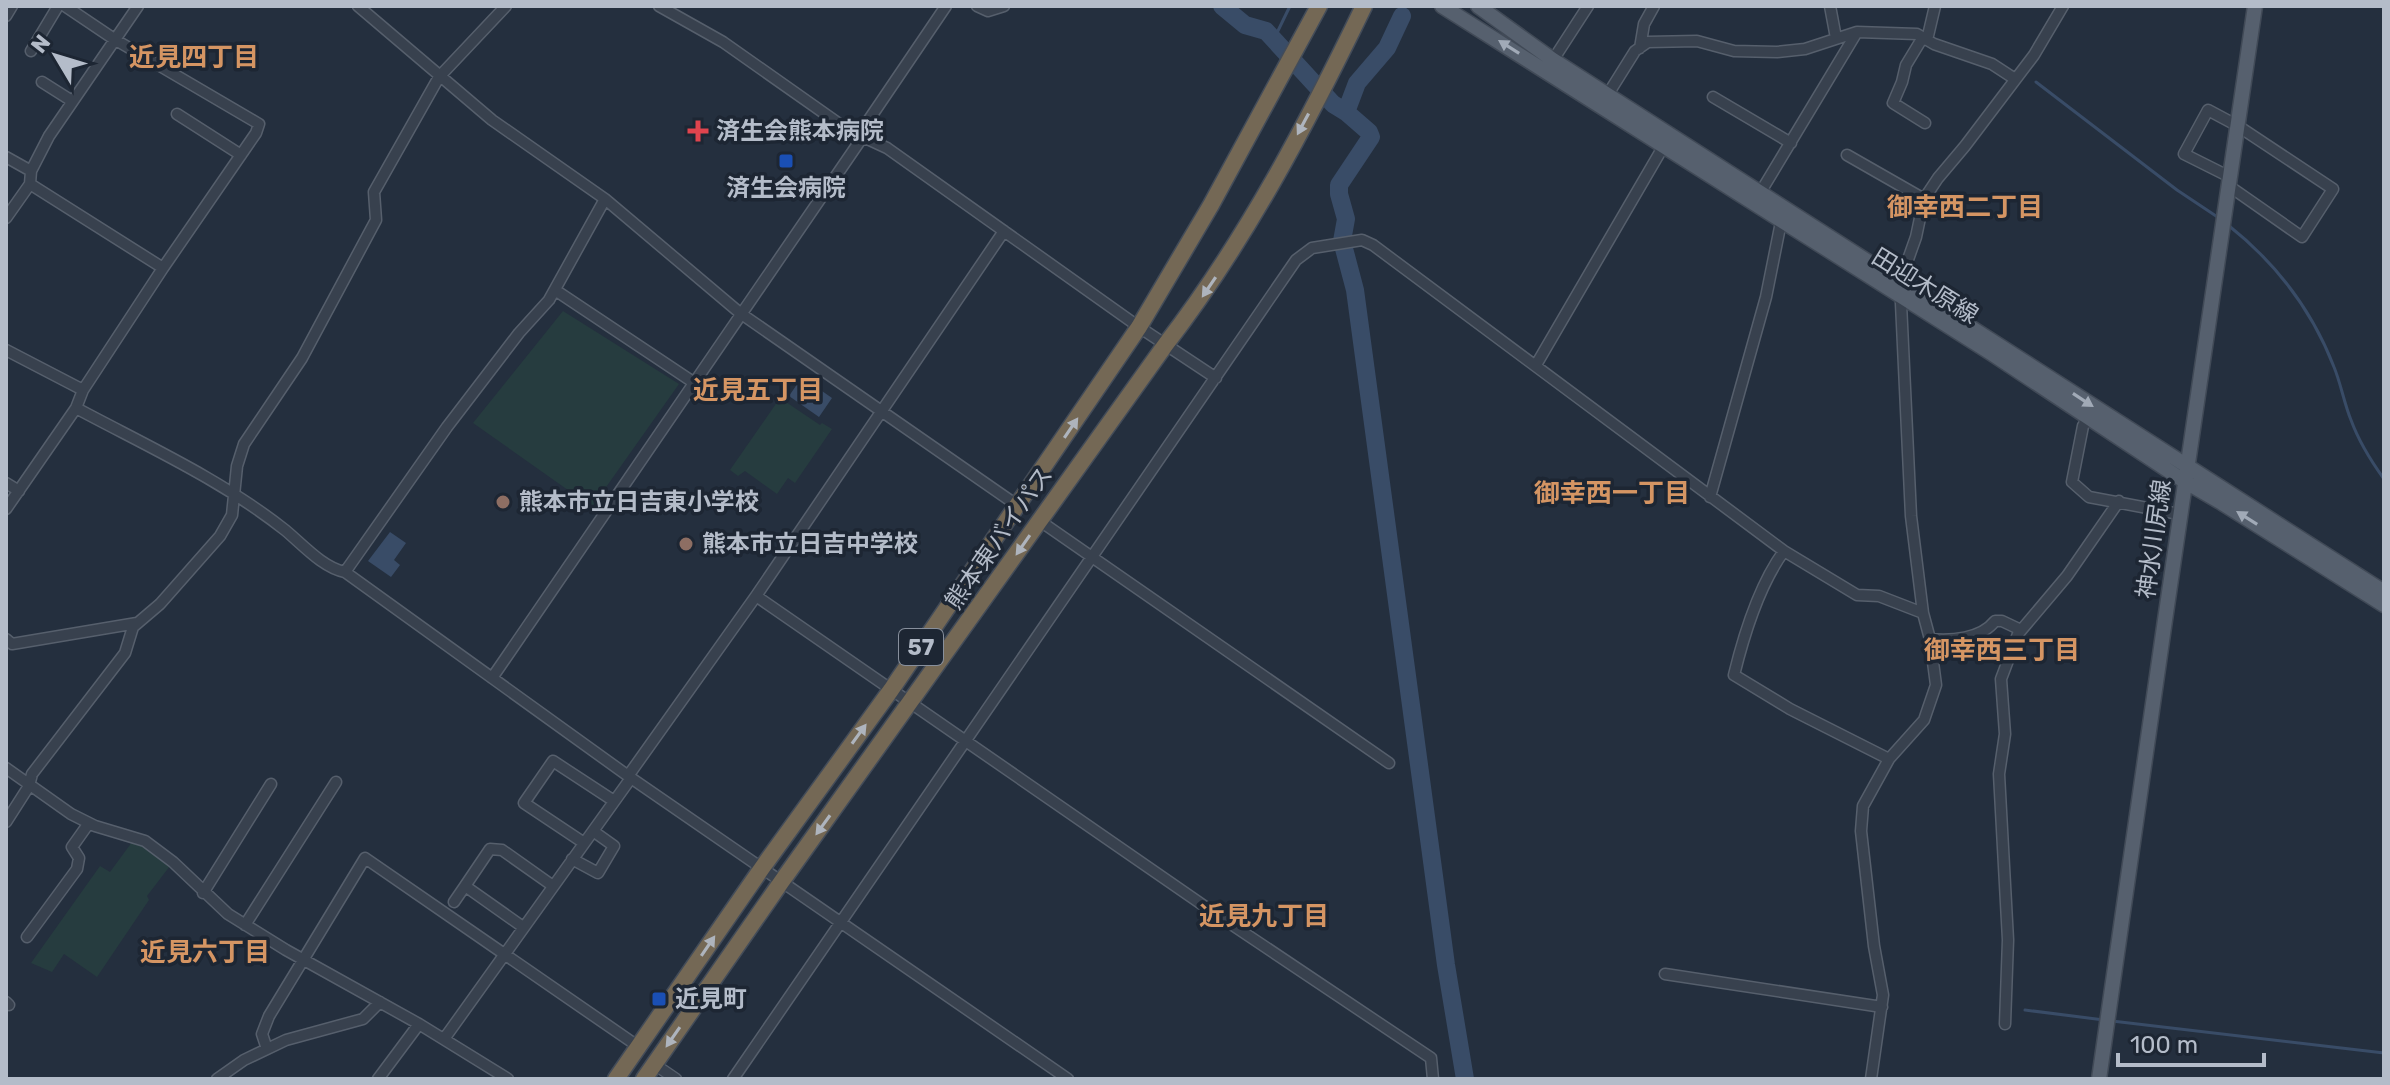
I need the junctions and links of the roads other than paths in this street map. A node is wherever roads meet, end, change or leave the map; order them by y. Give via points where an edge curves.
1 (12, 6) edge
2 (58, 6) edge
3 (65, 6) edge
4 (138, 6) edge
5 (358, 6) edge
6 (506, 6) edge
7 (659, 6) edge
8 (946, 6) edge
9 (977, 6) edge
10 (1004, 6) edge
11 (1319, 6) edge
12 (1364, 6) edge
13 (1442, 6) edge
14 (1479, 6) edge
15 (1588, 6) edge
16 (1654, 6) edge
17 (1830, 6) edge
18 (1935, 6) edge
19 (2063, 6) edge
20 (2255, 6) edge
21 (6, 16) edge
22 (1857, 32) junction
23 (1836, 38) junction
24 (1925, 38) junction
25 (114, 39) junction
26 (1640, 48) junction
27 (31, 51) dead end
28 (1553, 60) junction
29 (439, 77) junction
30 (2015, 79) junction
31 (42, 82) dead end
32 (1713, 97) dead end
33 (1604, 99) junction
34 (72, 101) junction
35 (177, 114) dead end
36 (1925, 123) dead end
37 (2238, 126) junction
38 (864, 135) junction
39 (1668, 140) junction
40 (1791, 143) junction
41 (241, 155) junction
42 (1847, 155) dead end
43 (6, 157) edge
44 (31, 171) junction
45 (2230, 182) junction
46 (30, 184) junction
47 (1757, 198) junction
48 (605, 199) junction
49 (1924, 199) junction
50 (1783, 214) junction
51 (6, 218) edge
52 (1004, 231) junction
53 (163, 268) junction
54 (1900, 289) junction
55 (555, 290) junction
56 (740, 313) junction
57 (1139, 327) junction
58 (1166, 344) junction
59 (6, 350) edge
60 (1536, 365) junction
61 (1216, 378) junction
62 (693, 382) junction
63 (83, 390) junction
64 (76, 408) junction
65 (883, 411) junction
66 (2088, 418) junction
67 (2186, 465) junction
68 (2184, 481) junction
69 (6, 483) edge
70 (19, 491) junction
71 (234, 493) junction
72 (1710, 497) junction
73 (2119, 501) junction
74 (1018, 506) junction
75 (6, 509) edge
76 (2179, 514) junction
77 (1040, 521) junction
78 (1784, 551) junction
79 (1092, 556) junction
80 (345, 572) junction
81 (2384, 592) edge
82 (756, 596) junction
83 (2384, 605) edge
84 (1923, 613) junction
85 (137, 623) junction
86 (2021, 630) junction
87 (6, 639) edge
88 (1930, 639) junction
89 (492, 678) junction
90 (891, 690) junction
91 (911, 704) junction
92 (965, 741) junction
93 (1889, 759) junction
94 (1389, 763) dead end
95 (6, 768) edge
96 (629, 777) junction
97 (336, 782) dead end
98 (271, 784) dead end
99 (29, 786) junction
100 (614, 801) junction
101 (6, 822) edge
102 (89, 823) junction
103 (593, 831) junction
104 (584, 843) junction
105 (572, 859) junction
106 (762, 868) junction
107 (782, 881) junction
108 (465, 886) junction
109 (553, 886) junction
110 (203, 893) junction
111 (454, 902) dead end
112 (841, 921) junction
113 (245, 925) junction
114 (523, 927) junction
115 (27, 937) dead end
116 (504, 954) junction
117 (303, 959) junction
118 (1665, 974) dead end
119 (380, 1002) junction
120 (1882, 1007) junction
121 (419, 1024) junction
122 (2005, 1024) dead end
123 (444, 1039) junction
124 (639, 1047) junction
125 (267, 1049) junction
126 (654, 1064) junction
127 (217, 1079) edge
128 (378, 1079) edge
129 (508, 1079) edge
130 (616, 1079) edge
131 (644, 1079) edge
132 (676, 1079) edge
133 (733, 1079) edge
134 (1068, 1079) edge
135 (1433, 1079) edge
136 (1871, 1079) edge
137 (2099, 1079) edge

1 - 21 street
2 - 27 street
3 - 25 street
4 - 25 street
5 - 29 street
6 - 29 street
7 - 38 street via 723,42 848,130
8 - 38 street via 866,124
9 - 10 street via 988,11
11 - 57 highway, 熊本東バイパス / 57
12 -> 58 highway, 熊本東バイパス / 57 via 1249,227
33 -> 13 main road, 田迎木原線
14 - 28 main road, 田迎木原線
15 - 28 street
16 - 26 street
17 - 23 street
18 - 24 street
19 - 30 street
20 - 37 main road, 神水川尻線
22 - 23 street
22 - 24 street
22 - 40 street
23 - 26 street via 1777,52 1734,51 1697,41 1648,42
24 - 30 street via 1992,64
24 - 36 street via 1906,65 1893,103
25 - 34 street
25 - 41 street via 259,124
26 - 33 street
28 - 33 main road, 田迎木原線
29 - 48 street
29 - 71 street via 374,192 376,220 358,256 302,358 244,444
30 - 49 street
31 - 34 street
32 - 40 street
33 - 39 main road, 田迎木原線
34 - 44 street
35 - 41 street
37 - 45 main road, 神水川尻線
37 - 45 street via 2208,110 2184,154
37 - 45 street via 2333,189 2302,237
38 - 52 street
38 - 56 street
39 - 47 main road, 田迎木原線
39 - 60 street
40 - 47 street
41 - 53 street
42 - 49 street
43 - 44 street
44 - 46 street
45 - 67 main road, 神水川尻線
46 - 51 street
46 - 53 street
47 - 50 main road, 田迎木原線
48 - 55 street
48 - 56 street
49 - 54 street
50 - 54 main road, 田迎木原線
50 - 72 street via 1766,297
52 - 57 street
52 - 65 street
53 - 63 street
54 - 66 main road, 田迎木原線
54 -> 67 main road, 田迎木原線
54 - 84 street via 1911,516
55 - 62 street
55 - 80 street via 452,420
56 - 62 street
56 - 65 street
57 - 58 street
74 -> 57 highway, 熊本東バイパス / 57
58 - 61 street
58 - 77 highway, 熊本東バイパス / 57
59 - 63 street
60 - 61 street via 1362,240 1312,248 1296,260
60 - 72 street
61 - 79 street
62 - 89 street
63 - 64 street
64 - 70 street
64 - 71 street
65 - 74 street
65 - 82 street
66 - 68 main road, 田迎木原線
66 - 73 street via 2072,482 2089,497
67 - 68 main road, 神水川尻線
67 - 81 main road, 田迎木原線
68 - 76 main road, 神水川尻線
83 -> 68 main road, 田迎木原線
69 - 70 street
70 - 75 street
71 - 80 street
71 - 85 street via 232,515 220,536
72 - 78 street
73 - 76 street
73 - 86 street
74 - 90 highway, 熊本東バイパス / 57
76 - 137 main road, 神水川尻線
77 - 79 street
77 -> 91 highway, 熊本東バイパス / 57
78 - 84 street via 1857,595 1879,596
78 - 93 street via 1759,601 1734,675
79 - 92 street
79 - 94 street
80 - 89 street
82 - 90 street
82 - 96 street
84 - 88 street
85 - 87 street via 12,644
85 - 99 street via 125,653 32,774
86 - 88 street via 1995,621 1988,630 1968,636
86 - 122 street via 2001,679
88 - 93 street via 1936,685 1929,709
89 - 96 street
90 - 91 street
106 -> 90 highway, 熊本東バイパス / 57
91 - 92 street
91 -> 107 highway, 熊本東バイパス / 57
92 - 112 street
92 - 135 street via 1431,1058
93 - 120 street via 1863,806 1861,831
95 - 99 street
96 - 100 street
96 - 106 street
97 - 113 street
98 - 110 street
99 - 101 street
99 - 102 street
100 - 103 street
100 - 104 street via 553,761 524,803
102 - 110 street via 145,841
102 - 115 street via 72,847 79,858 77,869
103 - 104 street
103 - 105 street via 614,846 598,873
104 - 105 street
105 - 109 street
106 - 107 street
124 -> 106 highway, 熊本東バイパス / 57
107 - 112 street
107 -> 126 highway, 熊本東バイパス / 57
108 - 109 street via 490,849 502,850
108 - 111 street
108 - 114 street
109 - 114 street
110 - 113 street
112 - 133 street
112 - 134 street
113 - 117 street
114 - 116 street
116 - 117 street via 365,858
116 - 123 street
116 - 124 street
117 - 119 street
117 - 125 street via 269,1016 262,1034
118 - 120 street
119 - 121 street
119 - 125 street via 363,1019
120 - 136 street
121 - 123 street
121 - 128 street
123 - 129 street
124 - 130 highway, 熊本東バイパス / 57
125 - 127 street
126 - 131 highway, 熊本東バイパス / 57
126 - 132 street

